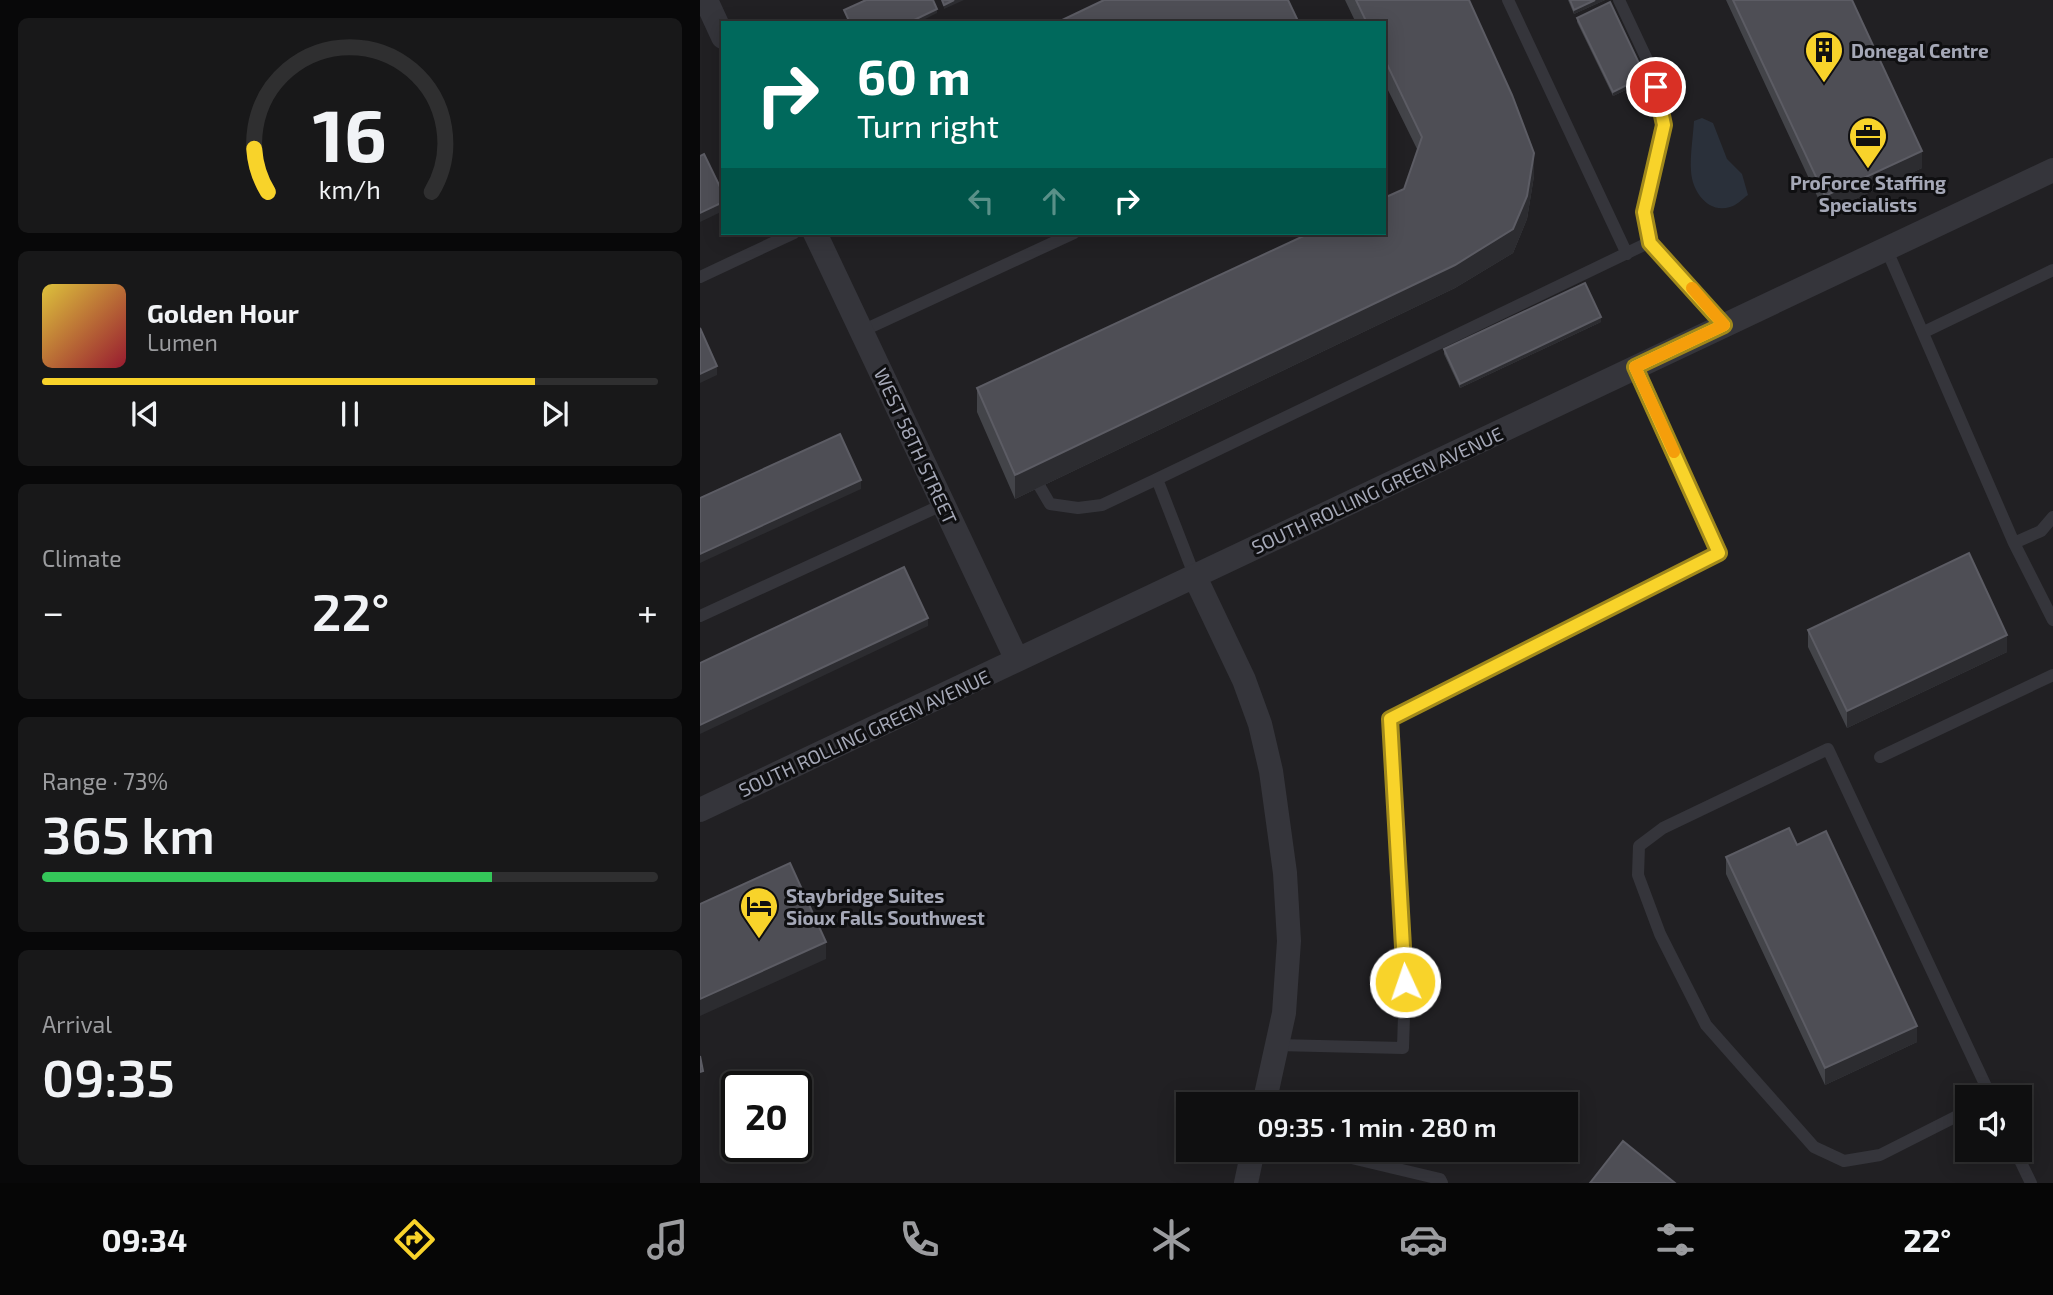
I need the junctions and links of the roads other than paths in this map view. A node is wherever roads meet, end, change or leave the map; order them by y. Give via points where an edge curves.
1 (706, 0) edge
2 (1508, 0) edge
3 (1619, 0) edge
4 (721, 33) edge
5 (2053, 170) edge
6 (790, 235) edge
7 (816, 235) edge
8 (1070, 235) edge
9 (1650, 243) junction
10 (1886, 248) junction
11 (1627, 254) junction
12 (2053, 270) edge
13 (700, 277) edge
14 (1724, 325) junction
15 (862, 331) junction
16 (1924, 332) junction
17 (1635, 367) junction
18 (1157, 478) junction
19 (1040, 486) edge
20 (944, 504) junction
21 (2053, 517) edge
22 (2047, 532) edge
23 (2014, 543) junction
24 (1195, 577) junction
25 (700, 616) edge
26 (2053, 620) edge
27 (1017, 660) junction
28 (2053, 675) edge
29 (1880, 757) dead end
30 (700, 810) edge
31 (1277, 1045) junction
32 (1985, 1085) edge
33 (1267, 1092) edge
34 (1955, 1117) edge
35 (1250, 1162) edge
36 (1368, 1162) edge
37 (2021, 1162) edge
38 (1245, 1183) edge
39 (1442, 1183) edge
40 (2031, 1183) edge

1 - 4 street
2 - 11 lane
3 - 9 lane via 1651,68 1664,125 1644,212
5 - 10 street, SOUTH ROLLING GREEN AVENUE
6 - 13 lane
7 - 15 street, WEST 58TH STREET
8 - 15 lane
9 - 11 lane
9 - 14 lane
10 - 14 street, SOUTH ROLLING GREEN AVENUE
10 - 16 lane
11 - 18 lane
12 - 16 lane
14 - 17 street, SOUTH ROLLING GREEN AVENUE
15 - 20 street, WEST 58TH STREET
16 - 23 lane
17 - 24 street, SOUTH ROLLING GREEN AVENUE
17 - 31 lane via 1719,553 1390,719 1405,982 1403,1048
18 - 19 lane via 1102,505 1079,508 1050,504
18 - 24 lane
20 - 25 lane
20 - 27 street, WEST 58TH STREET
21 - 22 lane
22 - 23 lane
23 - 26 lane
24 - 27 street, SOUTH ROLLING GREEN AVENUE
24 - 31 street via 1244,680 1271,771 1289,941
27 - 30 street, SOUTH ROLLING GREEN AVENUE
28 - 29 lane
31 - 33 street
32 - 34 lane via 1828,748 1662,828 1639,846 1637,875 1660,934 1706,1025 1814,1147 1844,1161 1880,1155
35 - 38 street
36 - 39 lane
37 - 40 lane

